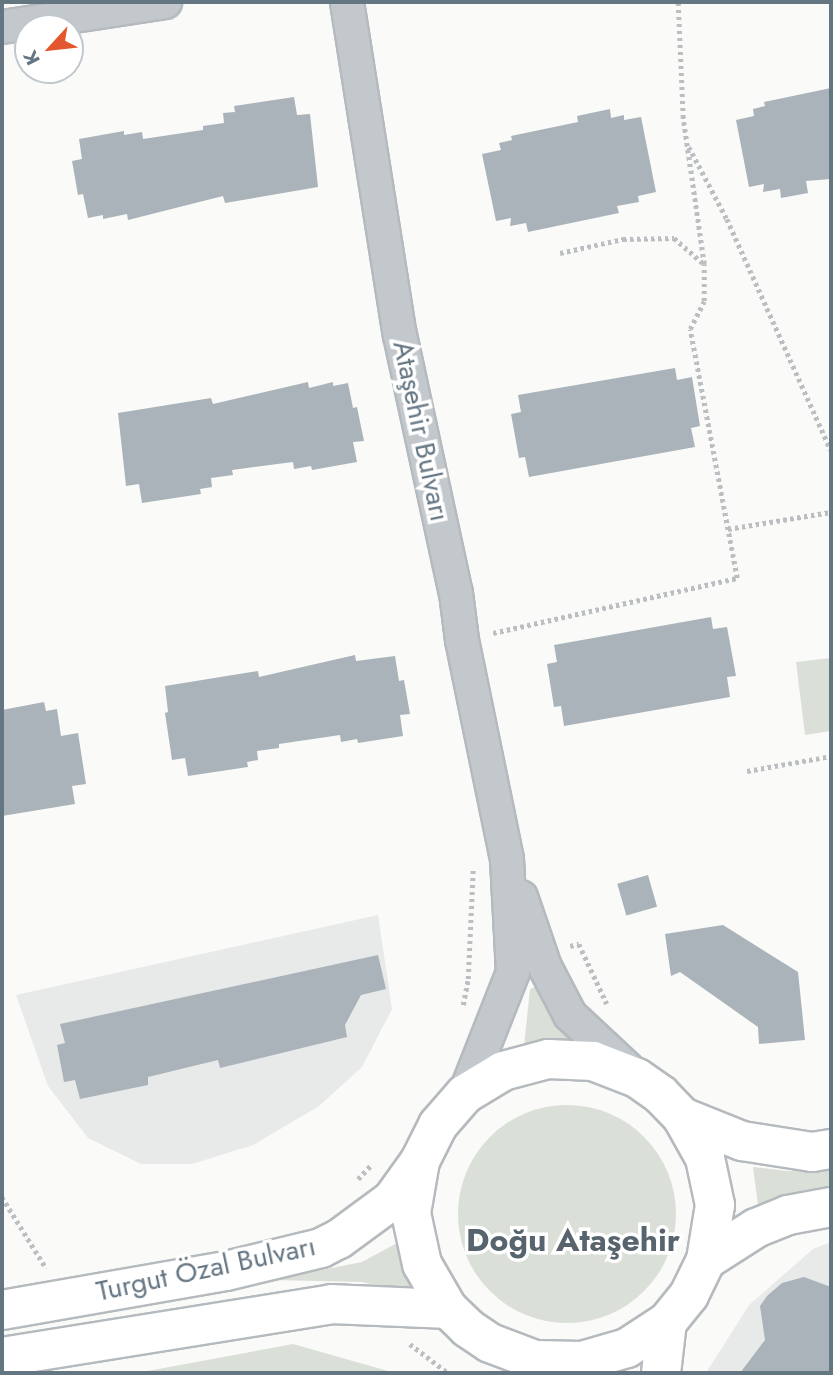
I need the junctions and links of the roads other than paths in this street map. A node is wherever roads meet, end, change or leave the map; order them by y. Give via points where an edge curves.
1 (165, 2) edge
2 (347, 2) edge
3 (2, 27) edge
4 (526, 953) junction
5 (637, 1077) junction
6 (465, 1094) junction
7 (682, 1117) junction
8 (831, 1149) edge
9 (420, 1161) junction
10 (831, 1207) edge
11 (706, 1260) junction
12 (448, 1309) junction
13 (2, 1310) edge
14 (667, 1322) junction
15 (490, 1343) junction
16 (16, 1362) edge
17 (515, 1373) edge
18 (661, 1373) edge

1 - 3 street
2 - 4 street, Ataşehir Bulvarı via 400,335
4 - 5 street, Ataşehir Bulvarı via 570,1015
4 - 6 street, Ataşehir Bulvarı via 513,972
5 - 6 main road, Turgut Özal Bulvarı via 593,1062 548,1059 503,1071
5 - 7 main road, Turgut Özal Bulvarı
6 - 9 main road, Turgut Özal Bulvarı via 438,1125
7 - 8 main road, Turgut Özal Bulvarı via 742,1141 812,1152
7 - 11 main road, Turgut Özal Bulvarı via 705,1158 715,1205
9 - 12 main road, Turgut Özal Bulvarı via 411,1213 422,1264
9 - 13 main road, Turgut Özal Bulvarı via 392,1200 320,1248 226,1271
10 - 11 main road via 788,1214
11 - 14 main road, Turgut Özal Bulvarı via 689,1295
12 - 15 main road, Turgut Özal Bulvarı
12 - 16 main road, Turgut Özal Bulvarı via 332,1304
14 - 15 main road, Turgut Özal Bulvarı via 627,1348 582,1361 535,1360
14 - 18 main road
15 - 17 main road

